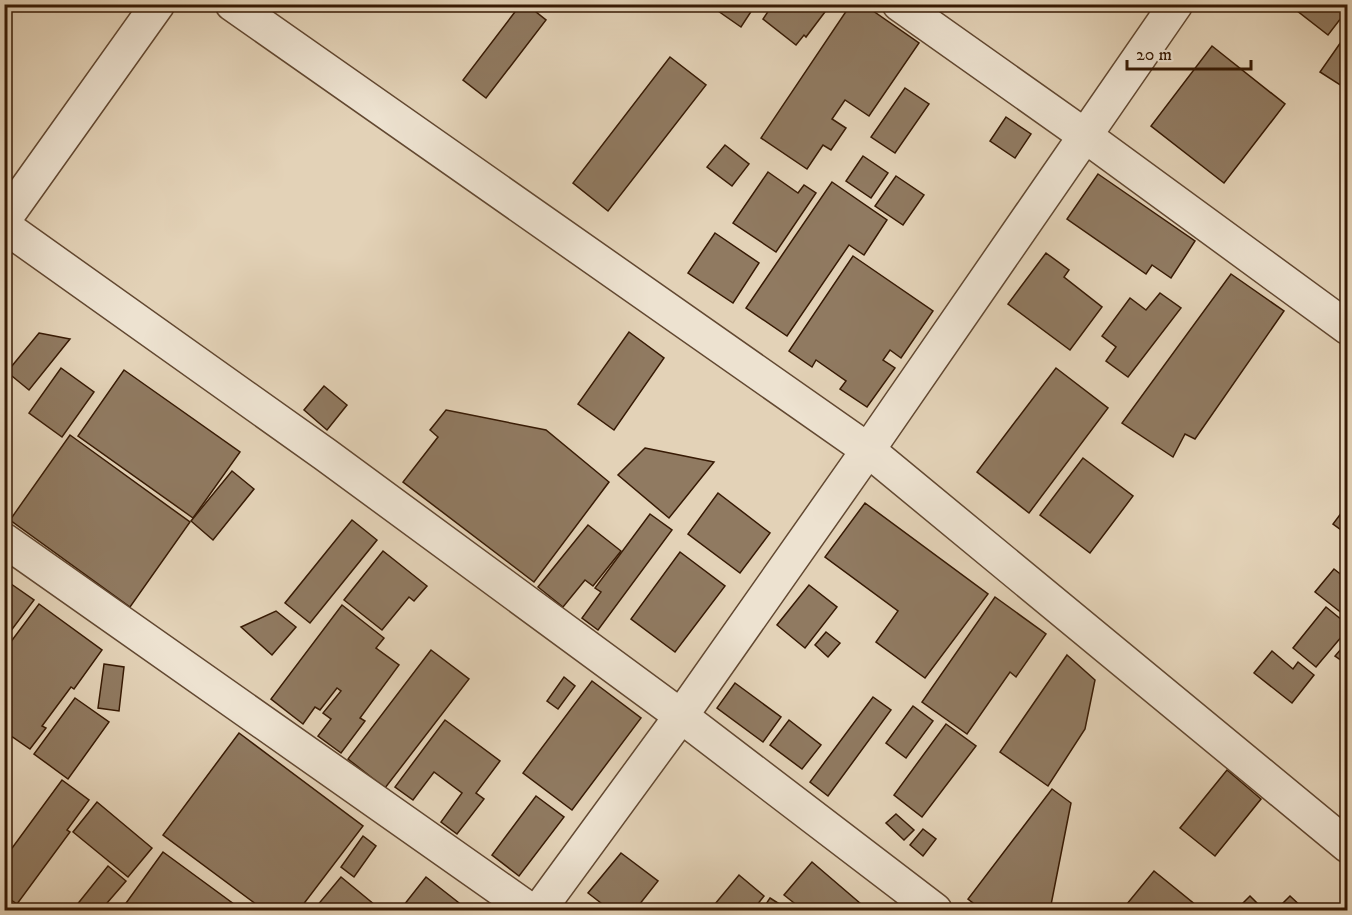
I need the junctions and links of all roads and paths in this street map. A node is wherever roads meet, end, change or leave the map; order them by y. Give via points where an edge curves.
1 (158, 4) edge
2 (232, 4) edge
3 (899, 4) edge
4 (1176, 4) edge
5 (1084, 135) junction
6 (4, 220) edge
7 (4, 226) edge
8 (1347, 328) edge
9 (868, 450) junction
10 (4, 540) edge
11 (681, 716) junction
12 (1347, 846) edge
13 (530, 910) edge
14 (539, 910) edge
15 (935, 910) edge

1 - 6 street
2 - 9 street
3 - 5 street
4 - 5 street
5 - 8 street
5 - 9 street
7 - 11 street via 326,455
9 - 11 street
9 - 12 street
10 - 13 street
11 - 14 street
11 - 15 street

